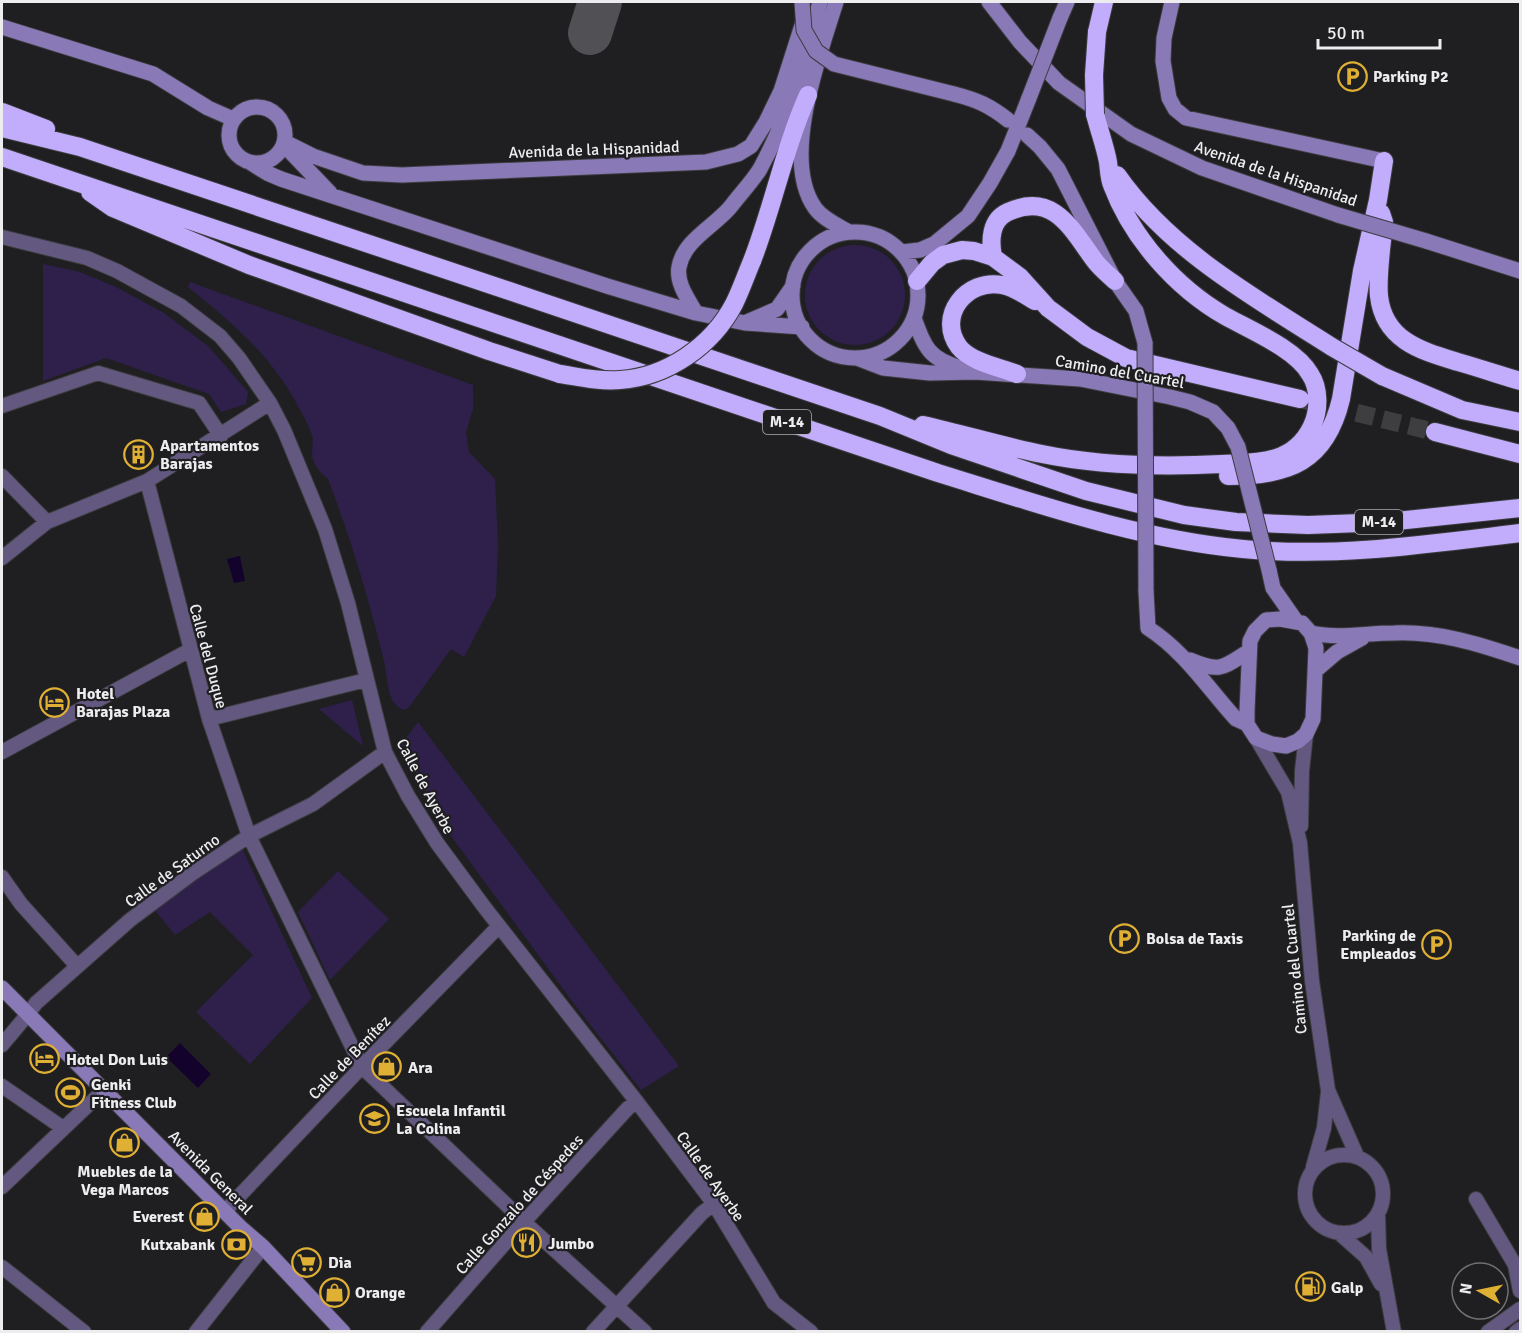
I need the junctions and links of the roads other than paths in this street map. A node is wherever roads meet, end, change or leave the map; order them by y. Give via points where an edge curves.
1 (802, 2) edge
2 (809, 2) edge
3 (820, 2) edge
4 (836, 2) edge
5 (989, 2) edge
6 (1066, 2) edge
7 (1104, 2) edge
8 (1172, 2) edge
9 (2, 27) edge
10 (808, 95) junction
11 (2, 112) edge
12 (233, 119) junction
13 (1008, 120) dead end
14 (2, 128) edge
15 (1027, 135) dead end
16 (284, 144) junction
17 (80, 147) junction
18 (2, 157) edge
19 (1108, 161) junction
20 (1384, 161) joint
21 (251, 163) junction
22 (74, 180) junction
23 (332, 194) junction
24 (1378, 200) junction
25 (849, 232) junction
26 (2, 237) edge
27 (902, 252) junction
28 (993, 257) junction
29 (1521, 271) edge
30 (917, 281) junction
31 (1115, 281) junction
32 (793, 286) junction
33 (1048, 308) junction
34 (696, 313) junction
35 (914, 318) junction
36 (745, 323) junction
37 (802, 327) junction
38 (857, 358) junction
39 (975, 372) junction
40 (1017, 374) junction
41 (1521, 381) edge
42 (1300, 399) tunnel mouth
43 (270, 403) junction
44 (2, 406) edge
45 (880, 416) junction
46 (1521, 422) edge
47 (1435, 432) tunnel mouth
48 (221, 436) junction
49 (1521, 454) edge
50 (1161, 466) junction
51 (2, 476) edge
52 (147, 481) junction
53 (1521, 508) edge
54 (47, 522) junction
55 (1521, 533) edge
56 (2, 558) edge
57 (1273, 588) junction
58 (1266, 620) junction
59 (1296, 621) junction
60 (1311, 633) junction
61 (1367, 635) junction
62 (190, 650) junction
63 (1249, 651) junction
64 (1521, 658) edge
65 (1187, 659) junction
66 (1316, 670) junction
67 (366, 680) junction
68 (209, 719) junction
69 (1247, 724) junction
70 (1306, 734) junction
71 (1256, 738) junction
72 (2, 752) edge
73 (385, 752) junction
74 (249, 836) junction
75 (1300, 843) junction
76 (2, 877) edge
77 (499, 926) junction
78 (77, 966) junction
79 (2, 987) edge
80 (28, 1014) junction
81 (2, 1044) edge
82 (362, 1067) junction
83 (2, 1086) edge
84 (103, 1090) junction
85 (1328, 1090) junction
86 (637, 1102) junction
87 (63, 1128) junction
88 (1357, 1156) junction
89 (1312, 1170) junction
90 (2, 1187) edge
91 (1476, 1199) dead end
92 (714, 1204) junction
93 (225, 1211) junction
94 (1378, 1214) junction
95 (525, 1222) junction
96 (1339, 1233) junction
97 (262, 1247) junction
98 (4, 1272) edge
99 (1521, 1291) edge
100 (1386, 1294) junction
101 (617, 1306) junction
102 (1521, 1309) edge
103 (1521, 1329) edge
104 (84, 1332) edge
105 (196, 1332) edge
106 (343, 1332) edge
107 (427, 1332) edge
108 (593, 1332) edge
109 (645, 1332) edge
110 (811, 1332) edge
111 (1394, 1332) edge
112 (1488, 1332) edge
113 (1516, 1332) edge

1 - 13 street, bridge via 804,30 816,51 834,64 984,103
2 - 16 street, Avenida de la Hispanidad via 781,91 766,122 751,146 717,160 402,175 363,173
3 - 34 street via 781,126 758,171 727,212 683,255 679,280
4 - 10 street
5 - 29 street, Avenida de la Hispanidad, bridge via 1059,83 1131,134 1202,168
6 - 27 street, bridge via 1008,151 990,183 968,216 934,244
7 - 19 highway, bridge via 1094,75 1095,114
8 - 20 street via 1163,61 1169,98 1186,118
9 - 12 street via 153,74
10 - 22 highway, bridge via 796,122 764,231 734,305 705,342 687,357 663,370 619,381 560,374 249,265 113,208
10 - 25 street via 801,146 803,182 816,210
11 - 17 highway
12 - 16 street via 248,108 265,107 282,120
12 - 21 street via 229,129 233,151
14 - 17 highway, M-14
15 - 31 street via 1058,169
16 - 21 street via 271,160
16 - 23 street
17 - 45 highway, M-14
18 - 22 highway, M-14
19 - 46 highway, bridge via 1136,202 1163,230 1261,302 1332,347 1382,376 1462,410
19 - 50 highway via 1111,183 1134,228 1174,278 1207,305 1287,351 1311,374 1318,400 1307,435 1296,447 1276,458
20 - 24 highway
21 - 23 street via 274,176
22 - 55 highway, M-14 via 926,469 1092,520 1175,540 1308,552 1391,549
23 - 34 street
24 - 41 highway via 1384,222 1379,295 1389,325 1402,339 1421,350
24 - 50 highway via 1337,419 1328,437 1299,463 1257,476 1195,475
25 - 27 street via 878,236
25 - 32 street via 829,237 811,249 799,266
26 - 43 street, Calle de Ayerbe via 87,258 181,306 220,336
27 - 30 street
28 - 30 highway via 974,251 951,252 932,263
28 - 31 highway via 992,233 1005,214 1029,207 1043,208 1062,218
28 - 33 highway via 1020,277
30 - 35 street
31 - 65 street, bridge via 1136,311 1145,343 1148,628
32 - 36 street via 777,309
32 - 37 street via 794,308
33 - 40 highway via 1014,289 989,284 970,290 954,309 952,323 959,347 969,356
33 - 42 highway via 1087,337 1126,358
34 - 36 street
35 - 38 street via 892,346
35 - 39 street, Camino del Cuartel via 928,351 942,363
36 - 37 street
37 - 38 street via 825,350
38 - 39 street, Camino del Cuartel via 883,368
39 - 40 street, Camino del Cuartel
40 - 57 street, Camino del Cuartel, bridge via 1080,379 1190,402 1213,412 1238,447
43 - 48 street
43 - 67 street, Calle de Ayerbe via 325,528
44 - 48 street via 99,373 199,403
45 - 50 highway via 1042,454
45 - 53 highway, M-14 via 1086,491 1236,522 1387,522
47 - 49 highway
48 - 52 street
51 - 54 street
52 - 54 street
52 - 62 street, Calle del Duque
54 - 56 street
57 - 58 street, Camino del Cuartel
57 - 59 street, Camino del Cuartel
58 - 59 street
58 - 63 street via 1255,631
59 - 60 street, Camino del Cuartel
60 - 61 street via 1335,637
60 - 66 street
61 - 64 street via 1395,632 1450,637
61 - 66 street
62 - 68 street, Calle del Duque
62 - 72 street
63 - 65 street via 1218,668
63 - 69 street
65 - 69 street via 1236,719
66 - 70 street via 1313,719
67 - 68 street
67 - 73 street, Calle de Ayerbe
68 - 74 street, Calle del Duque
69 - 71 street
70 - 71 street via 1286,746
70 - 75 street, Camino del Cuartel
71 - 75 street, Camino del Cuartel via 1288,792
73 - 74 street, Calle de Saturno via 313,804
73 - 77 street, Calle de Ayerbe via 437,843
74 - 78 street, Calle de Saturno via 130,920
74 - 82 street, Calle del Duque
75 - 85 street, Camino del Cuartel via 1312,981
76 - 78 street
77 - 82 street, Calle de Benítez
77 - 86 street, Calle de Ayerbe
78 - 80 street, Calle de Saturno
79 - 80 street, Avenida General
80 - 81 street, Calle de Saturno
80 - 84 street, Avenida General
82 - 93 street, Calle de Benítez
82 - 95 street
83 - 87 street
84 - 87 street
84 - 93 street, Avenida General
85 - 88 street, Camino del Cuartel
85 - 89 street, Camino del Cuartel via 1324,1128
86 - 92 street, Calle de Ayerbe
86 - 95 street, Calle Gonzalo de Céspedes
87 - 90 street
88 - 89 street via 1333,1155
88 - 94 street via 1380,1177 1383,1200
89 - 96 street via 1306,1183 1308,1210 1320,1225
91 - 99 street via 1515,1265
92 - 101 street
92 - 110 street, Calle de Ayerbe via 774,1303
93 - 97 street, Avenida General
94 - 96 street via 1361,1230
94 - 100 street
95 - 101 street
95 - 107 street, Calle Gonzalo de Céspedes
96 - 100 street via 1366,1257
97 - 105 street
97 - 106 street, Avenida General
98 - 104 street
100 - 111 street
101 - 108 street
101 - 109 street
102 - 112 street
103 - 113 street

